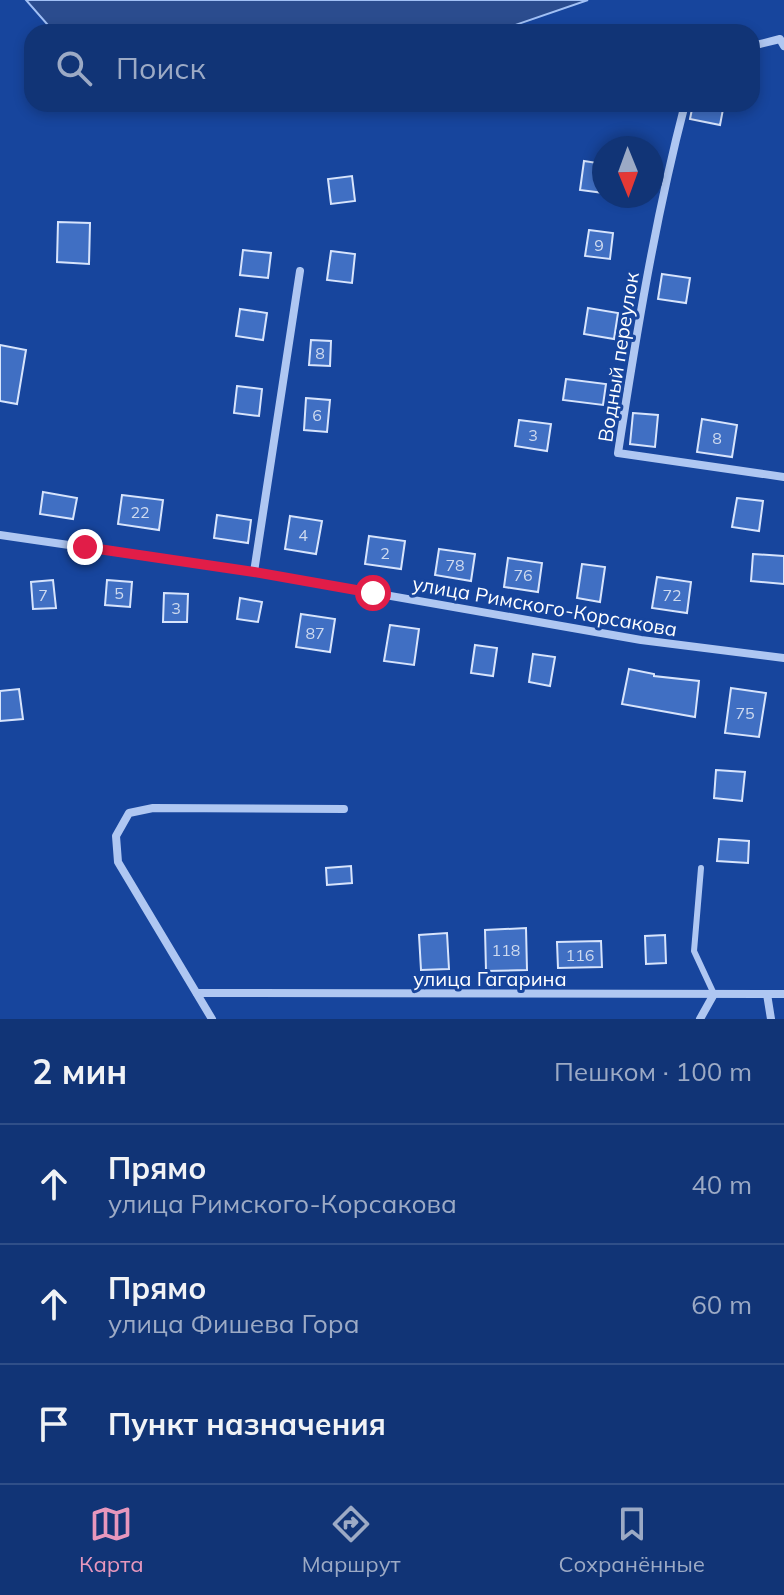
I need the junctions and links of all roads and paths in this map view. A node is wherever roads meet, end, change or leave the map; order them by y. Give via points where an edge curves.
1 (760, 44) edge
2 (784, 46) edge
3 (683, 112) edge
4 (300, 271) dead end
5 (784, 477) edge
6 (0, 535) edge
7 (254, 572) junction
8 (784, 658) edge
9 (344, 809) dead end
10 (701, 868) dead end
11 (197, 993) junction
12 (714, 994) junction
13 (767, 994) junction
14 (784, 994) edge
15 (212, 1019) edge
16 (700, 1019) edge
17 (771, 1019) edge

1 - 2 street via 780,39
3 - 5 street, Водный переулок via 642,298 618,453
4 - 7 street
6 - 7 street, улица Римского-Корсакова
7 - 8 street, улица Римского-Корсакова via 641,640
9 - 11 street via 153,808 129,813 116,836 118,862
10 - 12 lane via 694,951
11 - 12 street, улица Гагарина
11 - 15 street
12 - 13 street, улица Гагарина
12 - 16 street
13 - 14 street, улица Гагарина
13 - 17 street

